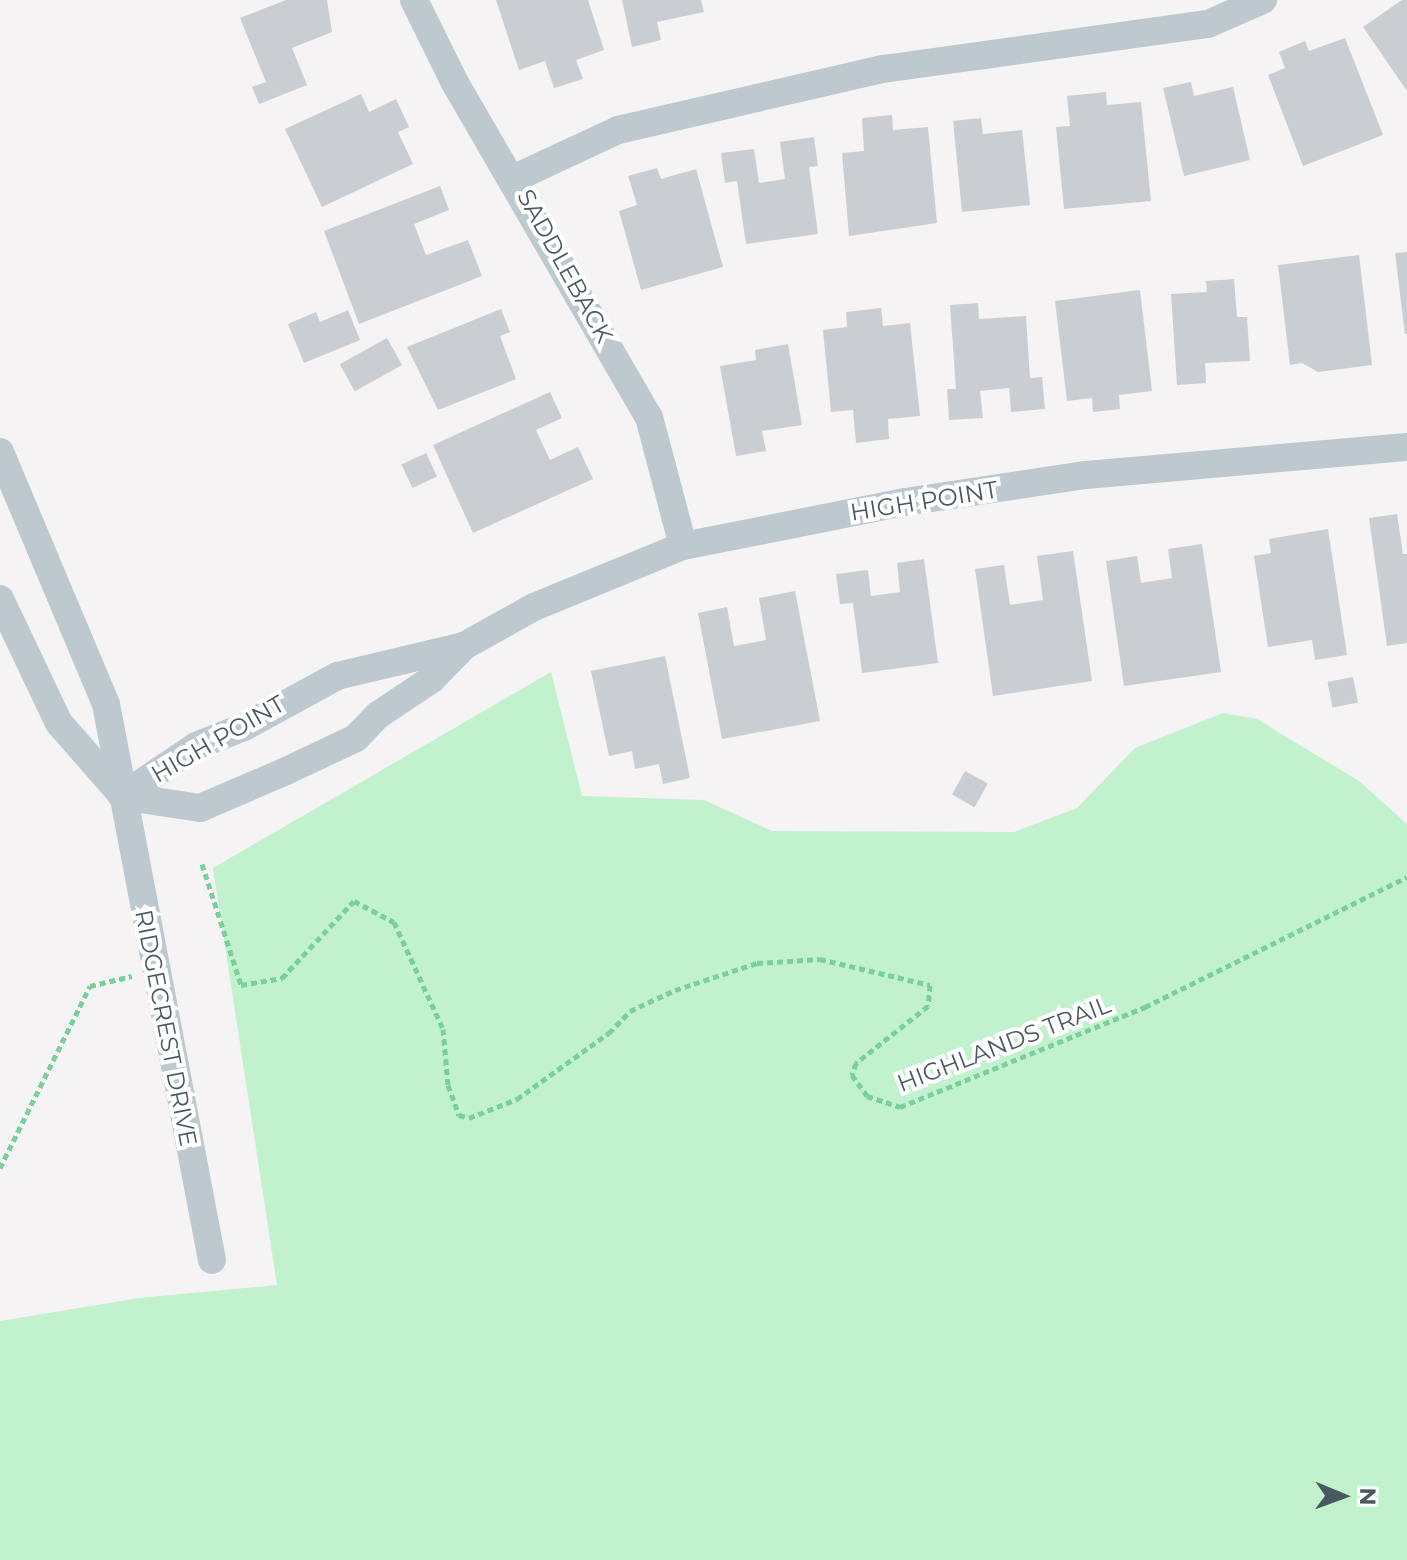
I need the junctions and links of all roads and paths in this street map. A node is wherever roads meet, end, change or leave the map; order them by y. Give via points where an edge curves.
1 (414, 0) edge
2 (1263, 0) edge
3 (515, 178) junction
4 (1407, 447) edge
5 (0, 452) edge
6 (683, 546) junction
7 (0, 599) edge
8 (464, 646) junction
9 (355, 674) junction
10 (378, 715) junction
11 (122, 796) junction
12 (202, 864) dead end
13 (1407, 877) edge
14 (154, 971) junction
15 (0, 1168) edge
16 (212, 1260) dead end

1 - 3 street, SADDLEBACK via 455,83
2 - 3 street via 1208,24 883,69 618,130
3 - 6 street, SADDLEBACK via 649,417
4 - 6 street, HIGH POINT via 1086,475 905,502
5 - 11 street, RIDGECREST DRIVE via 106,704
6 - 8 street, HIGH POINT via 534,607
7 - 11 street via 59,723
8 - 9 street, HIGH POINT
8 - 10 street, HIGH POINT via 432,679
9 - 10 street via 367,678
9 - 11 street, HIGH POINT via 295,695 244,727 196,746
10 - 11 street, HIGH POINT via 356,738 200,808
11 - 14 street, RIDGECREST DRIVE
12 - 13 path, HIGHLANDS TRAIL via 241,985 282,978 354,901 394,922 443,1029 448,1085 459,1115 469,1118 517,1099 609,1033 630,1011 675,990 757,963 820,959 930,985 928,1006 856,1063 852,1075 867,1096 900,1107 1145,1007
14 - 15 path via 90,986
14 - 16 street, RIDGECREST DRIVE

